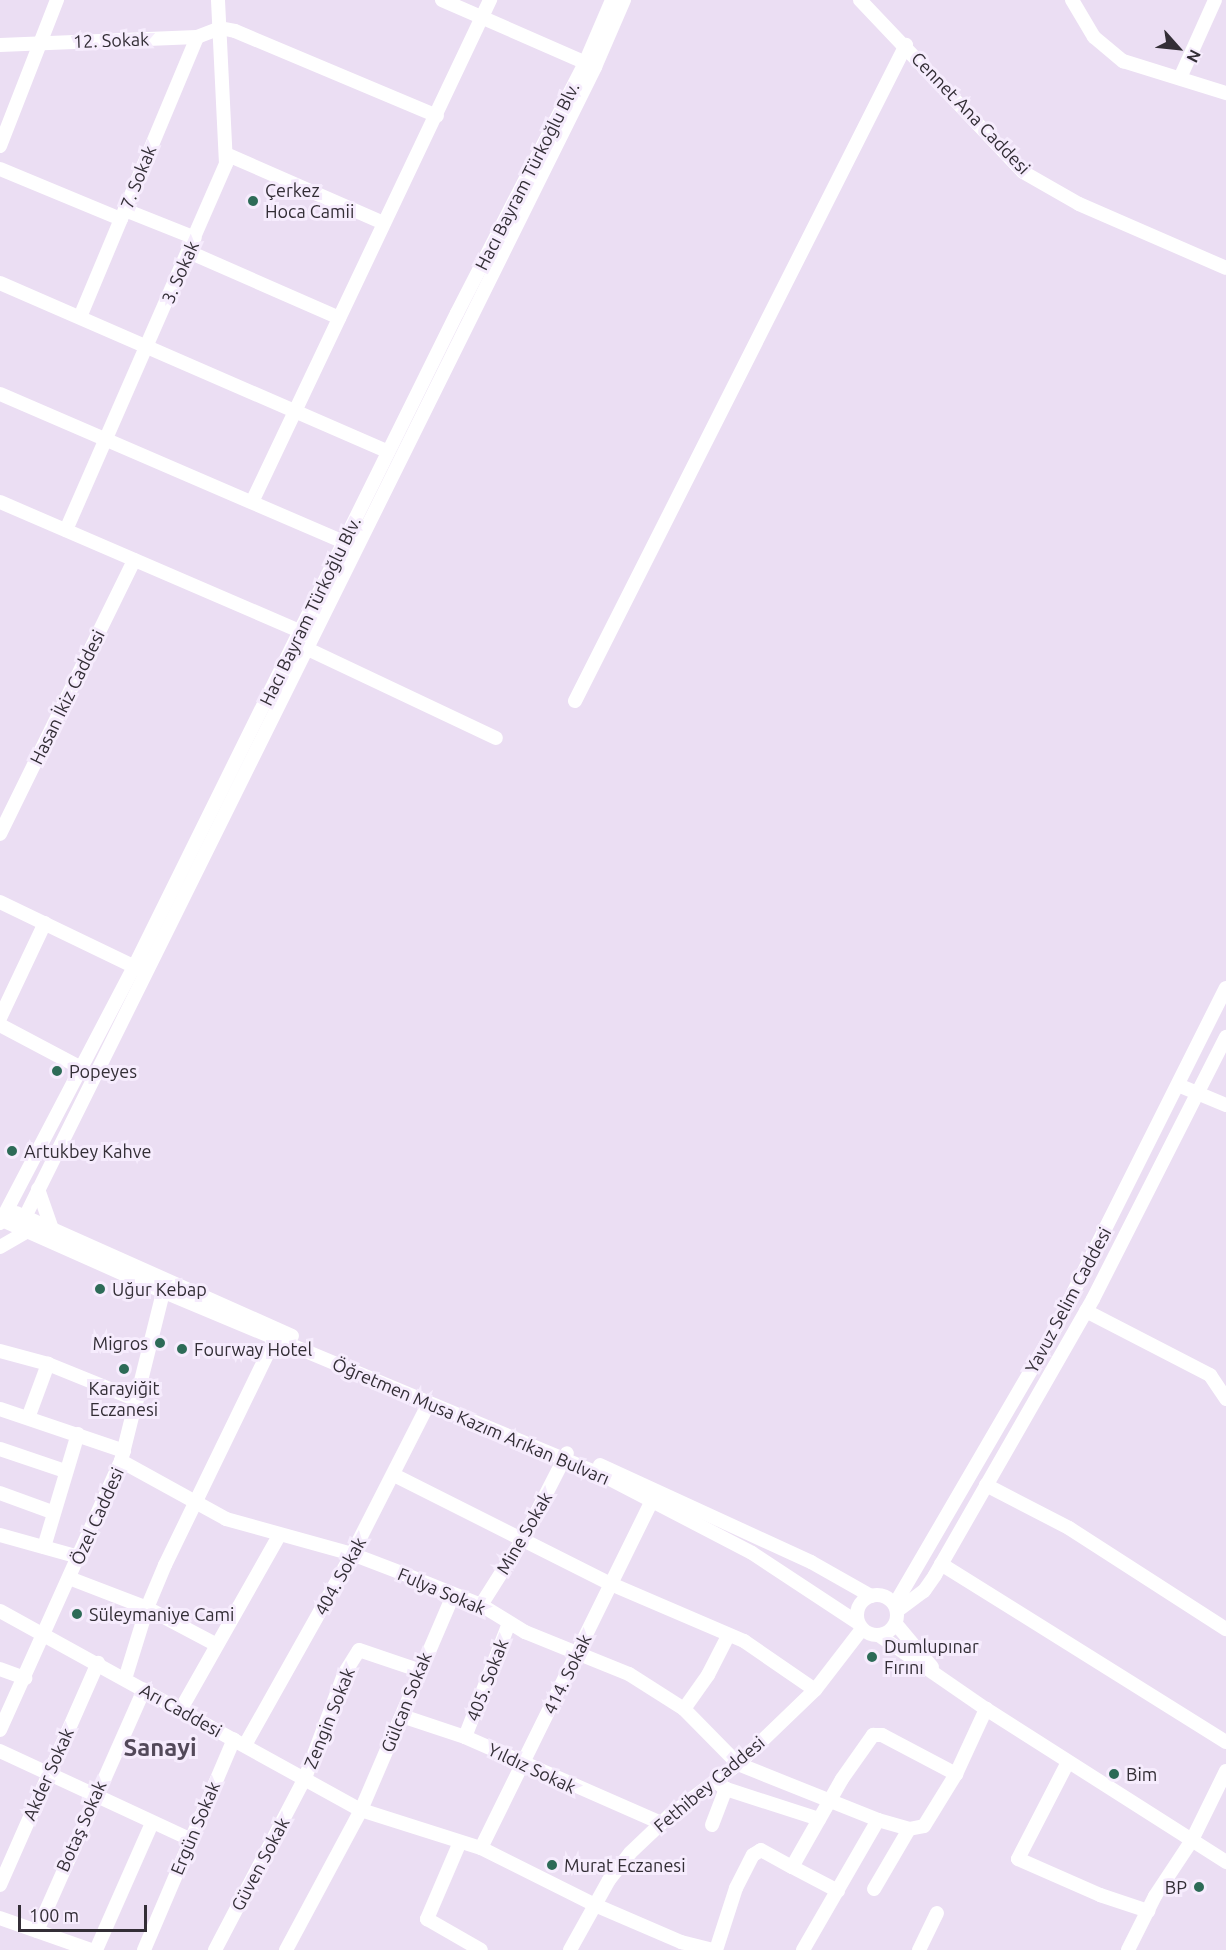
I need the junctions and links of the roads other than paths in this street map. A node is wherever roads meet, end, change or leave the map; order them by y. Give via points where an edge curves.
1 (57, 0) edge
2 (218, 0) edge
3 (442, 0) edge
4 (490, 0) edge
5 (860, 0) edge
6 (1072, 0) edge
7 (1215, 0) edge
8 (621, 2) edge
9 (483, 18) junction
10 (220, 28) junction
11 (197, 37) junction
12 (44, 42) junction
13 (0, 45) edge
14 (906, 45) junction
15 (590, 65) junction
16 (1180, 78) junction
17 (1226, 93) edge
18 (437, 116) junction
19 (0, 146) edge
20 (228, 154) junction
21 (0, 169) edge
22 (123, 214) junction
23 (384, 223) junction
24 (195, 238) junction
25 (189, 252) junction
26 (1226, 268) edge
27 (0, 283) edge
28 (80, 317) junction
29 (339, 318) junction
30 (147, 346) junction
31 (0, 394) edge
32 (295, 413) junction
33 (105, 441) junction
34 (388, 452) junction
35 (0, 502) edge
36 (252, 502) junction
37 (66, 530) junction
38 (344, 542) junction
39 (134, 560) junction
40 (300, 641) junction
41 (575, 701) dead end
42 (496, 738) dead end
43 (0, 834) edge
44 (0, 902) edge
45 (45, 923) junction
46 (140, 969) junction
47 (1226, 988) edge
48 (0, 1018) edge
49 (0, 1025) edge
50 (1226, 1037) edge
51 (83, 1068) junction
52 (1178, 1085) junction
53 (1199, 1094) junction
54 (1226, 1105) edge
55 (38, 1189) junction
56 (25, 1216) junction
57 (2, 1218) edge
58 (52, 1229) junction
59 (28, 1232) junction
60 (0, 1247) edge
61 (164, 1286) junction
62 (1086, 1311) junction
63 (275, 1338) junction
64 (0, 1351) edge
65 (48, 1364) junction
66 (1226, 1399) edge
67 (136, 1400) junction
68 (429, 1403) junction
69 (0, 1409) edge
70 (28, 1418) junction
71 (78, 1434) junction
72 (0, 1449) edge
73 (123, 1456) junction
74 (566, 1456) junction
75 (65, 1471) junction
76 (394, 1475) junction
77 (986, 1485) junction
78 (0, 1493) edge
79 (652, 1500) junction
80 (197, 1503) junction
81 (52, 1512) junction
82 (0, 1535) edge
83 (279, 1536) junction
84 (525, 1537) junction
85 (44, 1547) junction
86 (352, 1554) junction
87 (79, 1557) junction
88 (941, 1564) junction
89 (69, 1578) junction
90 (611, 1584) junction
91 (453, 1595) junction
92 (871, 1596) junction
93 (481, 1605) junction
94 (147, 1608) junction
95 (0, 1611) edge
96 (896, 1613) junction
97 (509, 1623) junction
98 (860, 1626) junction
99 (1226, 1629) edge
100 (42, 1631) junction
101 (728, 1636) junction
102 (880, 1636) junction
103 (215, 1644) junction
104 (578, 1653) junction
105 (98, 1663) junction
106 (0, 1669) edge
107 (418, 1670) junction
108 (936, 1671) junction
109 (25, 1678) junction
110 (125, 1679) junction
111 (144, 1690) junction
112 (814, 1690) junction
113 (181, 1709) junction
114 (684, 1709) junction
115 (986, 1709) junction
116 (402, 1716) junction
117 (0, 1730) edge
118 (465, 1737) junction
119 (239, 1742) junction
120 (1226, 1742) edge
121 (0, 1751) edge
122 (523, 1762) junction
123 (1068, 1762) junction
124 (738, 1764) junction
125 (1226, 1771) edge
126 (48, 1774) junction
127 (956, 1774) junction
128 (305, 1778) junction
129 (721, 1785) junction
130 (94, 1797) junction
131 (830, 1800) junction
132 (361, 1810) junction
133 (819, 1819) junction
134 (878, 1820) junction
135 (661, 1822) junction
136 (152, 1823) junction
137 (712, 1825) dead end
138 (909, 1829) junction
139 (190, 1839) junction
140 (1192, 1840) junction
141 (460, 1842) junction
142 (482, 1848) junction
143 (1226, 1862) edge
144 (792, 1867) junction
145 (0, 1885) edge
146 (875, 1889) dead end
147 (838, 1891) junction
148 (595, 1905) junction
149 (1148, 1911) junction
150 (937, 1913) dead end
151 (0, 1918) edge
152 (37, 1931) junction
153 (67, 1946) edge
154 (680, 1946) edge
155 (91, 1950) edge
156 (96, 1950) edge
157 (144, 1950) edge
158 (215, 1950) edge
159 (286, 1950) edge
160 (481, 1950) edge
161 (570, 1950) edge
162 (715, 1950) edge
163 (803, 1950) edge
164 (919, 1950) edge
165 (1128, 1950) edge

1 - 12 street
2 - 10 street, 3. Sokak
3 - 9 street
4 - 9 street
5 - 14 street, Cennet Ana Caddesi
6 - 16 street via 1094,37 1123,61
7 - 16 street
8 - 15 street, Hacı Bayram Türkoğlu Blv.
9 - 15 street
9 - 18 street
10 - 11 street, 12. Sokak
10 - 18 street
10 - 20 street, 3. Sokak
11 - 12 street, 12. Sokak
11 - 22 street, 7. Sokak
12 - 13 street, 12. Sokak
12 - 19 street
14 - 26 street, Cennet Ana Caddesi via 1023,172 1078,204
14 - 41 street
15 - 34 street, Hacı Bayram Türkoğlu Blv.
15 - 40 street, Hacı Bayram Türkoğlu Blv.
16 - 17 street
18 - 23 street
20 - 23 street
20 - 24 street, 3. Sokak
21 - 22 street
22 - 24 street
22 - 28 street, 7. Sokak
23 - 29 street
24 - 25 street, 3. Sokak
25 - 29 street
25 - 30 street, 3. Sokak
27 - 28 street
28 - 30 street
29 - 32 street
30 - 32 street
30 - 33 street, 3. Sokak
31 - 33 street
32 - 34 street
32 - 36 street
33 - 36 street
33 - 37 street, 3. Sokak
34 - 38 street, Hacı Bayram Türkoğlu Blv.
35 - 37 street
36 - 38 street
37 - 39 street
38 - 40 street, Hacı Bayram Türkoğlu Blv.
39 - 40 street
39 - 43 street, Hasan İkiz Caddesi
40 - 42 street
40 - 46 street, Hacı Bayram Türkoğlu Blv.
44 - 45 street
45 - 46 street
45 - 48 street
46 - 51 street, Hacı Bayram Türkoğlu Blv.
46 - 55 street, Hacı Bayram Türkoğlu Blv.
47 - 52 street, Yavuz Selim Caddesi
49 - 51 street
50 - 53 street, Yavuz Selim Caddesi
51 - 57 street, Hacı Bayram Türkoğlu Blv.
52 - 53 street
52 - 96 street, Yavuz Selim Caddesi via 1056,1327
53 - 54 street
53 - 62 street, Yavuz Selim Caddesi
55 - 56 street, Hacı Bayram Türkoğlu Blv.
55 - 58 street
56 - 57 street, Öğretmen Musa Kazım Arıkan Bulvarı
56 - 58 street, Öğretmen Musa Kazım Arıkan Bulvarı
57 - 59 street, Öğretmen Musa Kazım Arıkan Bulvarı
58 - 61 street, Öğretmen Musa Kazım Arıkan Bulvarı
59 - 60 street
59 - 61 street, Öğretmen Musa Kazım Arıkan Bulvarı
61 - 63 street, Öğretmen Musa Kazım Arıkan Bulvarı
61 - 67 street, Özel Caddesi
61 - 74 street, Öğretmen Musa Kazım Arıkan Bulvarı
62 - 66 street via 1210,1375
62 - 77 street, Yavuz Selim Caddesi
63 - 68 street, Öğretmen Musa Kazım Arıkan Bulvarı
63 - 80 street
64 - 65 street
65 - 67 street
65 - 70 street
67 - 73 street, Özel Caddesi
68 - 74 street, Öğretmen Musa Kazım Arıkan Bulvarı
68 - 76 street, 404. Sokak
69 - 70 street, Fulya Sokak
70 - 71 street, Fulya Sokak
71 - 73 street, Fulya Sokak
71 - 75 street
72 - 75 street
73 - 80 street, Fulya Sokak
73 - 87 street, Özel Caddesi
74 - 79 street, Öğretmen Musa Kazım Arıkan Bulvarı
74 - 84 street, Mine Sokak
74 - 92 street, Öğretmen Musa Kazım Arıkan Bulvarı via 801,1557
75 - 81 street
76 - 84 street
76 - 86 street, 404. Sokak
77 - 88 street, Yavuz Selim Caddesi
77 - 99 street via 1069,1528
78 - 81 street
79 - 90 street, 414. Sokak
79 - 98 street, Öğretmen Musa Kazım Arıkan Bulvarı via 752,1553
80 - 83 street, Fulya Sokak via 226,1519
80 - 94 street
81 - 85 street
82 - 85 street
83 - 86 street, Fulya Sokak
83 - 103 street
84 - 90 street
84 - 93 street, Mine Sokak
85 - 87 street
86 - 91 street, Fulya Sokak
86 - 119 street, 404. Sokak
87 - 89 street, Özel Caddesi
88 - 96 street, Yavuz Selim Caddesi via 924,1591
88 - 120 street
89 - 94 street
89 - 100 street, Özel Caddesi
90 - 101 street
90 - 104 street, 414. Sokak
91 - 93 street, Fulya Sokak
91 - 107 street, Gülcan Sokak
92 - 96 street via 885,1596
92 - 98 street via 860,1604
93 - 97 street, Fulya Sokak
94 - 103 street
94 - 110 street
95 - 100 street, Arı Caddesi
96 - 102 street
96 - 108 street
97 - 104 street, Fulya Sokak
97 - 118 street, 405. Sokak
98 - 102 street
98 - 112 street, Fethibey Caddesi
100 - 105 street, Arı Caddesi
100 - 109 street, Özel Caddesi
101 - 112 street via 767,1655
101 - 114 street via 708,1675
102 - 108 street
103 - 113 street
104 - 114 street, Fulya Sokak via 628,1674
104 - 122 street, 414. Sokak
105 - 110 street, Arı Caddesi
105 - 126 street, Akder Sokak
106 - 109 street
107 - 116 street, Gülcan Sokak
107 - 128 street, Zengin Sokak via 359,1650 344,1674
108 - 115 street
109 - 117 street, Özel Caddesi
110 - 111 street, Arı Caddesi
111 - 113 street, Arı Caddesi
111 - 130 street, Botaş Sokak
112 - 124 street, Fethibey Caddesi
113 - 119 street, Arı Caddesi
114 - 124 street, Fulya Sokak
115 - 123 street
115 - 127 street
116 - 118 street, Yıldız Sokak
116 - 132 street, Gülcan Sokak
118 - 122 street, Yıldız Sokak
119 - 128 street, Arı Caddesi
119 - 139 street, Ergün Sokak
121 - 126 street
122 - 135 street, Yıldız Sokak
122 - 142 street, 414. Sokak
123 - 140 street
123 - 149 street via 1018,1859
124 - 129 street, Fethibey Caddesi
124 - 131 street
125 - 140 street
126 - 130 street
126 - 145 street, Akder Sokak
127 - 131 street via 882,1735 873,1735
127 - 138 street via 924,1826
128 - 132 street, Arı Caddesi
128 - 158 street, Güven Sokak
129 - 133 street
129 - 135 street, Fethibey Caddesi
129 - 137 street
130 - 136 street
130 - 152 street, Botaş Sokak
131 - 133 street
131 - 134 street
132 - 141 street, Arı Caddesi
132 - 159 street, Gülcan Sokak
133 - 144 street
134 - 138 street
134 - 147 street
135 - 148 street, Fethibey Caddesi via 630,1853
136 - 139 street
136 - 156 street
138 - 146 street
139 - 157 street, Ergün Sokak
140 - 143 street
140 - 149 street
141 - 142 street, Arı Caddesi
141 - 160 street via 427,1918
142 - 148 street, Arı Caddesi
144 - 147 street
144 - 162 street via 761,1850 753,1855 736,1888
147 - 163 street
148 - 154 street, Arı Caddesi
148 - 161 street, Fethibey Caddesi
149 - 165 street
150 - 164 street
151 - 152 street
152 - 153 street
153 - 155 street
154 - 162 street, Arı Caddesi

